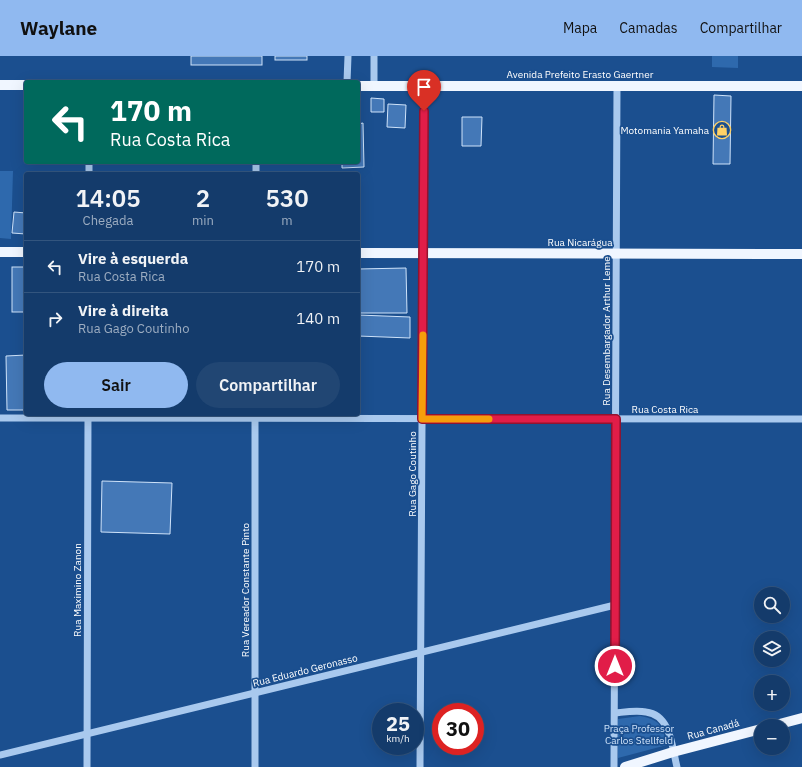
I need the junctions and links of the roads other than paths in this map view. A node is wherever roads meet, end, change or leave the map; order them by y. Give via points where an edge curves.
1 (348, 56) edge
2 (374, 56) edge
3 (347, 80) edge
4 (0, 85) edge
5 (24, 85) edge
6 (360, 86) edge
7 (374, 86) junction
8 (424, 86) junction
9 (617, 86) junction
10 (802, 86) edge
11 (0, 252) edge
12 (24, 252) edge
13 (360, 253) edge
14 (423, 253) junction
15 (617, 254) junction
16 (802, 254) edge
17 (88, 416) edge
18 (255, 416) edge
19 (0, 418) edge
20 (422, 419) junction
21 (616, 419) junction
22 (802, 419) edge
23 (615, 605) junction
24 (421, 652) junction
25 (254, 693) junction
26 (615, 713) junction
27 (802, 718) edge
28 (790, 721) edge
29 (754, 731) edge
30 (87, 734) junction
31 (673, 752) junction
32 (0, 755) edge
33 (87, 767) edge
34 (255, 767) edge
35 (420, 767) edge
36 (614, 767) edge
37 (625, 767) edge
38 (677, 767) edge

1 - 3 street
2 - 7 street
4 - 5 main road
6 - 7 main road, Avenida Prefeito Erasto Gaertner
7 - 8 main road, Avenida Prefeito Erasto Gaertner
8 - 9 main road, Avenida Prefeito Erasto Gaertner
8 - 14 street, Rua Gago Coutinho
9 - 10 main road, Avenida Prefeito Erasto Gaertner
9 - 15 street, Rua Desembargador Arthur Leme
11 - 12 main road
13 - 14 main road, Rua Nicarágua
14 - 15 main road, Rua Nicarágua
14 - 20 street, Rua Gago Coutinho
15 - 16 main road, Rua Nicarágua
15 - 21 street, Rua Desembargador Arthur Leme
17 - 18 street, Rua Costa Rica
17 - 19 street, Rua Costa Rica
17 - 30 street, Rua Maximino Zanon
18 - 20 street, Rua Costa Rica
18 - 25 street, Rua Vereador Constante Pinto
20 - 21 street, Rua Costa Rica
20 - 24 street, Rua Gago Coutinho
21 - 22 street, Rua Costa Rica
21 - 23 street, Rua Desembargador Arthur Leme
23 - 24 street, Rua Eduardo Geronasso
23 - 26 street, Rua Desembargador Arthur Leme
24 - 25 street, Rua Eduardo Geronasso
24 - 35 street, Rua Gago Coutinho
25 - 30 street, Rua Eduardo Geronasso
25 - 34 street, Rua Vereador Constante Pinto
26 - 31 street via 646,712 660,717 668,730
26 - 36 street, Rua Desembargador Arthur Leme
27 - 28 main road
29 - 31 main road, Rua Canadá
30 - 32 street, Rua Eduardo Geronasso
30 - 33 street, Rua Maximino Zanon
31 - 37 main road, Rua Canadá
31 - 38 street

